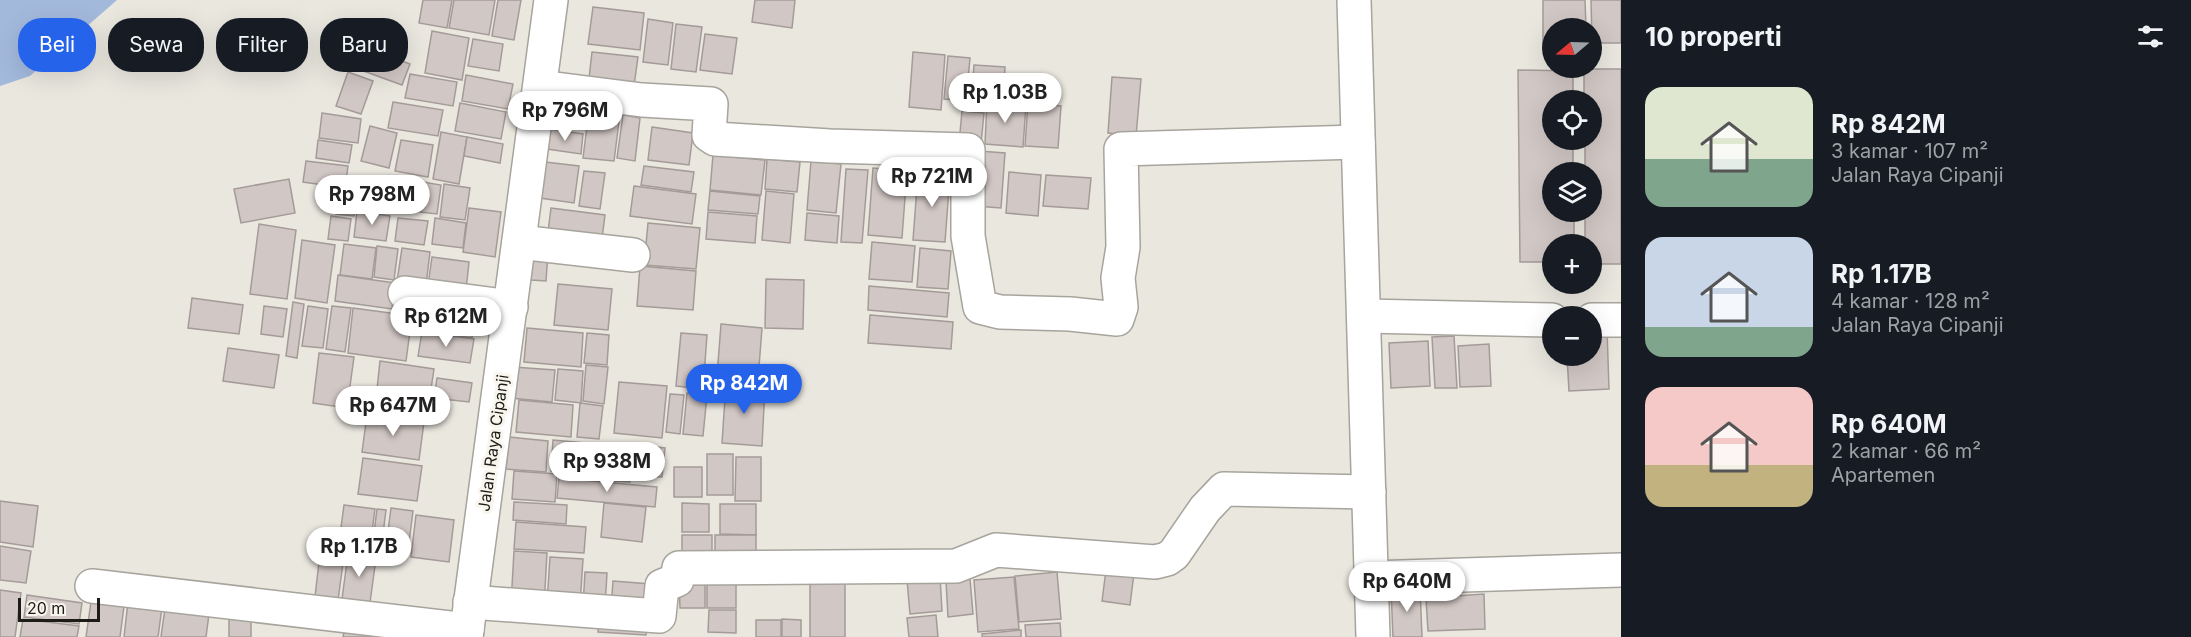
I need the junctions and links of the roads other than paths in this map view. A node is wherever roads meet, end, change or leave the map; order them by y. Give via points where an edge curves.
1 (551, 0) edge
2 (1354, 0) edge
3 (540, 87) junction
4 (1358, 142) junction
5 (519, 242) junction
6 (633, 255) dead end
7 (405, 293) dead end
8 (511, 307) junction
9 (1365, 316) junction
10 (1542, 320) edge
11 (1602, 320) edge
12 (1621, 320) edge
13 (1369, 492) junction
14 (1621, 570) edge
15 (1370, 578) junction
16 (92, 586) dead end
17 (468, 623) edge
18 (1373, 637) edge

1 - 3 street, Jalan Raya Cipanji
2 - 4 street
3 - 4 street via 711,104 709,135 715,139 968,150 968,237 980,307 1000,312 1117,319 1123,247 1121,149
3 - 5 street, Jalan Raya Cipanji
4 - 9 street
5 - 6 street
5 - 8 street, Jalan Raya Cipanji
7 - 8 street
8 - 17 street, Jalan Raya Cipanji
9 - 10 street
9 - 13 street
11 - 12 street
13 - 15 street
13 - 17 street via 1224,489 1174,554 1155,562 996,550 957,566 680,568 677,580 662,586 659,616
14 - 15 street
15 - 18 street
16 - 17 street

